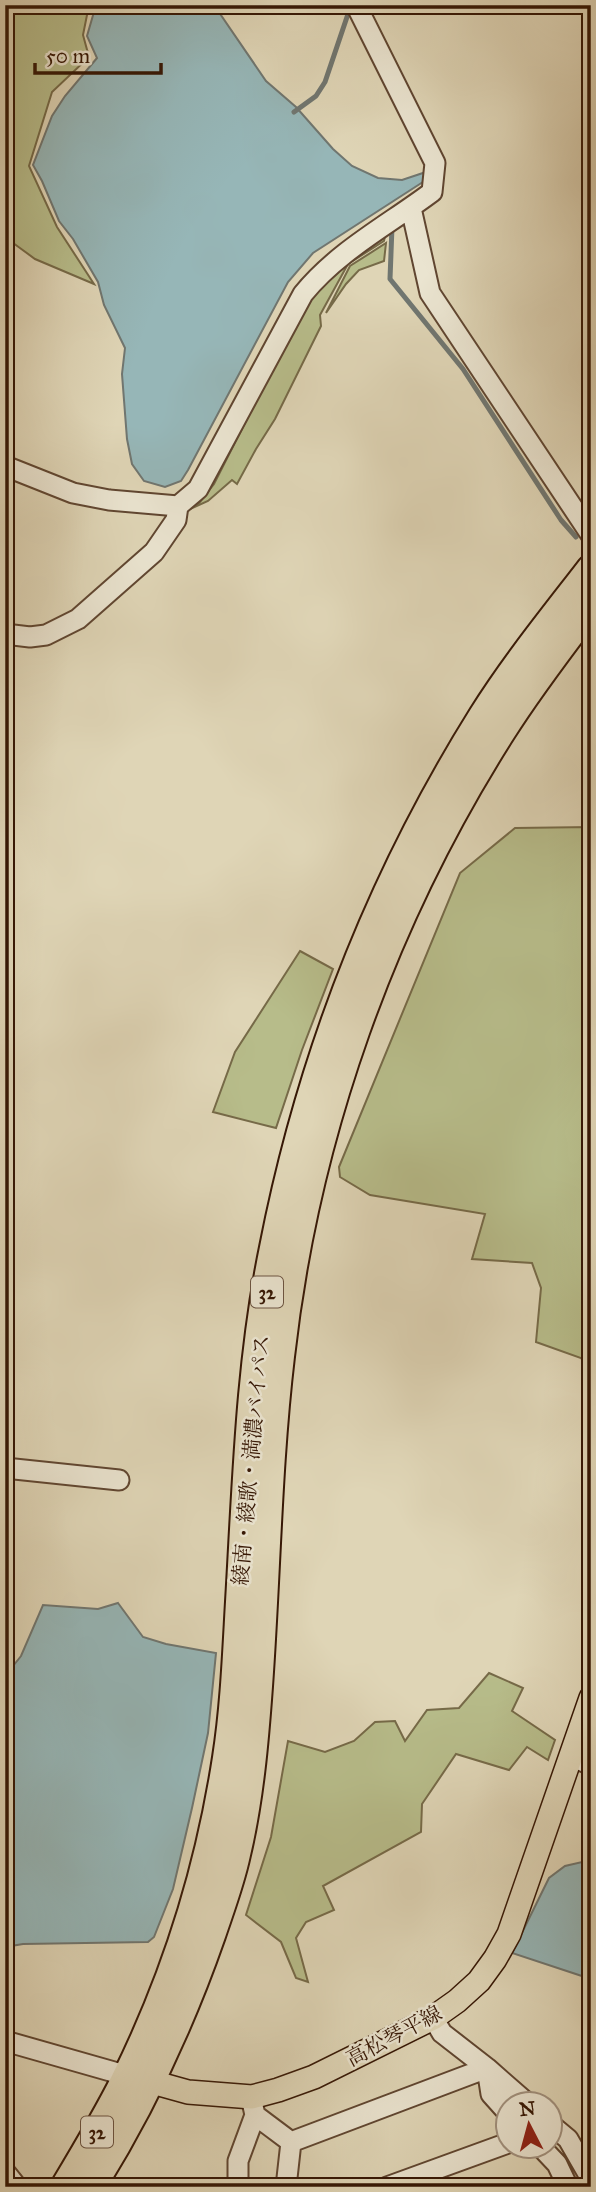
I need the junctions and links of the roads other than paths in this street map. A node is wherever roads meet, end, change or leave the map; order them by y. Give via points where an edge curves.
1 (358, 6) edge
2 (411, 208) junction
3 (5, 466) edge
4 (178, 506) junction
5 (591, 536) edge
6 (591, 569) edge
7 (591, 606) edge
8 (5, 634) edge
9 (5, 1468) edge
10 (119, 1480) dead end
11 (591, 1699) edge
12 (581, 1760) edge
13 (433, 2018) junction
14 (5, 2041) edge
15 (487, 2067) junction
16 (139, 2079) junction
17 (512, 2090) edge
18 (494, 2097) edge
19 (253, 2106) junction
20 (564, 2135) edge
21 (291, 2142) junction
22 (494, 2148) edge
23 (553, 2160) edge
24 (5, 2172) edge
25 (591, 2179) edge
26 (17, 2187) edge
27 (65, 2187) edge
28 (91, 2187) edge
29 (238, 2187) edge
30 (286, 2187) edge
31 (387, 2187) edge
32 (568, 2187) edge

1 - 2 street via 435,163 432,192
2 - 4 street via 320,274 303,294 198,489
2 - 5 street via 430,293
3 - 4 street via 73,493
4 - 8 street via 176,520 154,552 78,619 46,635
6 - 16 highway, 綾南・綾歌・満濃バイパス / 32 via 484,715 414,839 347,986 308,1102 273,1250 259,1348 227,1759 206,1858
7 - 16 highway, 綾南・綾歌・満濃バイパス / 32 via 503,728 427,863 368,997 328,1113 295,1258 280,1355 255,1720 237,1852 196,1977
9 - 10 street
11 - 12 main road, 高松琴平線
12 - 13 main road, 高松琴平線 via 495,1959 479,1981
13 - 15 street via 442,2033
13 - 19 main road, 高松琴平線
14 - 16 street
15 - 17 street
15 - 18 street
15 - 21 street
16 - 19 main road, 高松琴平線
16 - 27 highway, 綾南・綾歌・満濃バイパス / 32
16 - 28 highway, 綾南・綾歌・満濃バイパス / 32 via 115,2149
19 - 21 street
19 - 29 street via 238,2161
20 - 25 street
21 - 30 street
22 - 31 street
23 - 32 street
24 - 26 street

